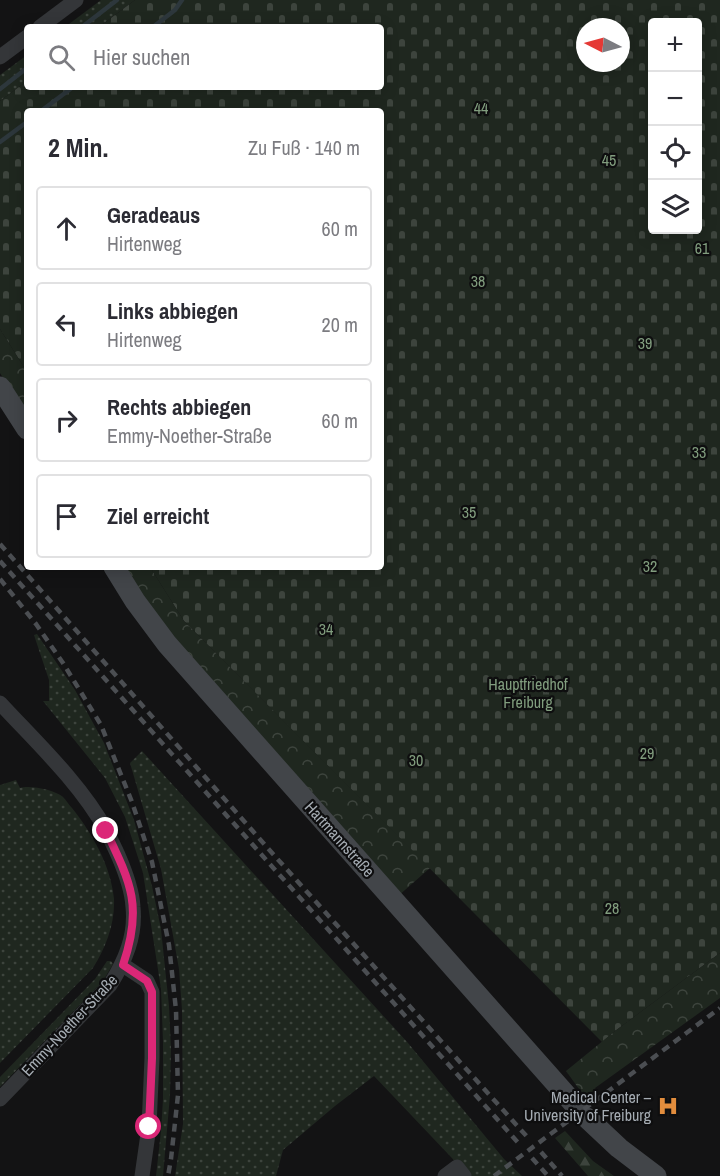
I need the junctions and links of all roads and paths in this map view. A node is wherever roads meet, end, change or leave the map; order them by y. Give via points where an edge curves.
1 (76, 0) edge
2 (44, 24) edge
3 (24, 39) edge
4 (0, 57) edge
5 (0, 387) edge
6 (24, 424) edge
7 (116, 570) edge
8 (0, 703) edge
9 (123, 965) junction
10 (0, 1099) edge
11 (142, 1176) edge
12 (445, 1176) edge
13 (464, 1176) edge
14 (656, 1176) edge

1 - 2 street
3 - 4 street
5 - 6 street
7 - 14 street, Hartmannstraße via 167,644 581,1111 619,1148
8 - 9 street, Emmy-Noether-Straße via 83,795 111,840 128,879 133,907
9 - 10 street, Emmy-Noether-Straße via 99,998
9 - 11 street via 147,981 152,992 149,1127
12 - 13 street via 457,1167

